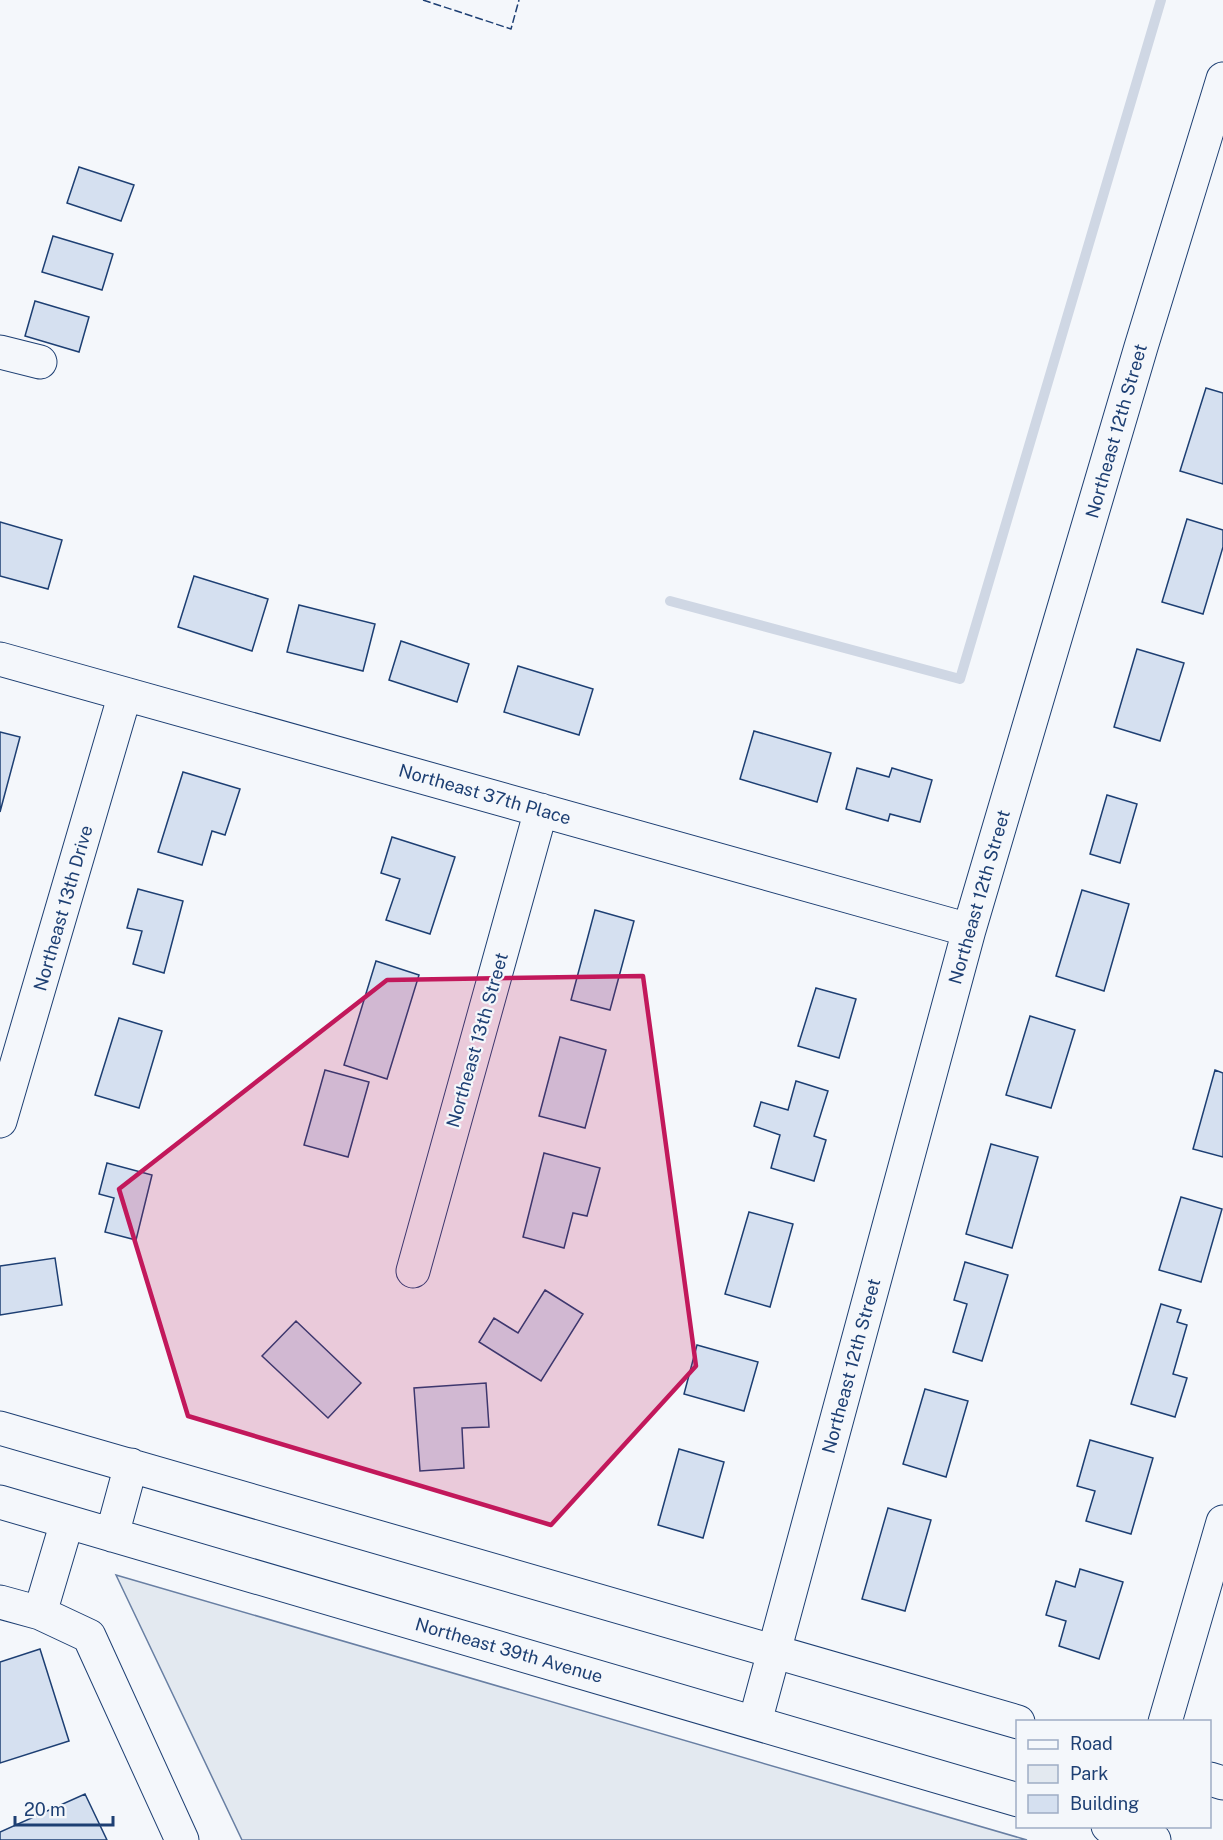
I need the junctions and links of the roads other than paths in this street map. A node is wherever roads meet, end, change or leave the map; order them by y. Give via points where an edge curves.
1 (1223, 79) edge
2 (0, 352) edge
3 (40, 362) dead end
4 (0, 659) edge
5 (125, 694) junction
6 (541, 810) junction
7 (969, 930) junction
8 (0, 1121) edge
9 (413, 1271) dead end
10 (0, 1428) edge
11 (131, 1465) junction
12 (0, 1502) edge
13 (67, 1522) junction
14 (1223, 1522) edge
15 (112, 1535) junction
16 (0, 1602) edge
17 (39, 1613) junction
18 (774, 1650) junction
19 (1166, 1720) edge
20 (755, 1722) junction
21 (1016, 1722) edge
22 (1016, 1800) edge
23 (182, 1840) edge

1 - 7 street, Northeast 12th Street
2 - 3 street
4 - 5 street, Northeast 37th Place
5 - 6 street, Northeast 37th Place
5 - 8 street, Northeast 13th Drive
6 - 7 street, Northeast 37th Place
6 - 9 street, Northeast 13th Street
7 - 18 street, Northeast 12th Street
10 - 11 street
11 - 15 street
11 - 18 street
12 - 13 street, Northeast 39th Avenue
13 - 15 street, Northeast 39th Avenue
13 - 17 street
14 - 19 street
15 - 20 street, Northeast 39th Avenue
16 - 17 street
17 - 23 street via 89,1636
18 - 20 street, Northeast 12th Street
18 - 21 street
20 - 22 street, Northeast 39th Avenue

